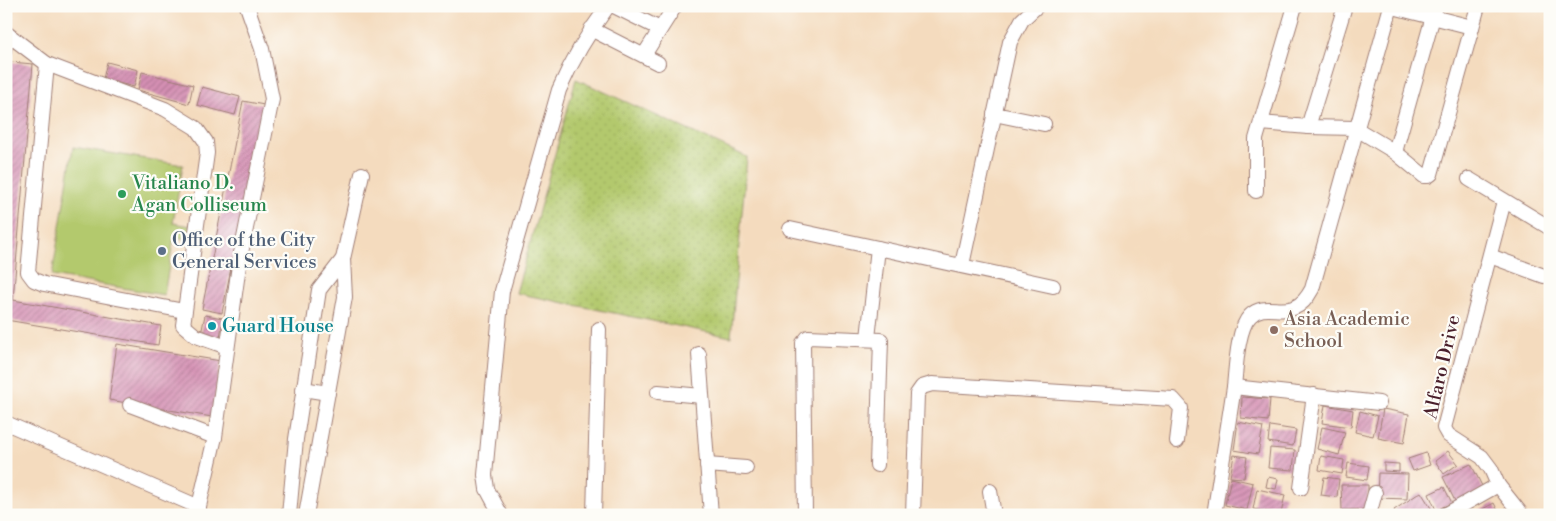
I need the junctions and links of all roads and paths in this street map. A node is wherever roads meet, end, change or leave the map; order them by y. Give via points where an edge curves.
1 (247, 6) edge
2 (608, 6) edge
3 (614, 6) edge
4 (675, 6) edge
5 (1037, 6) edge
6 (1294, 6) edge
7 (1345, 6) edge
8 (1390, 6) edge
9 (1478, 6) edge
10 (1434, 12) edge
11 (1472, 26) junction
12 (591, 29) junction
13 (660, 29) junction
14 (6, 33) edge
15 (644, 55) junction
16 (658, 63) dead end
17 (47, 64) junction
18 (994, 114) junction
19 (1262, 123) junction
20 (1044, 124) dead end
21 (1308, 127) junction
22 (1355, 128) junction
23 (1395, 152) junction
24 (362, 174) dead end
25 (1469, 179) dead end
26 (1256, 191) dead end
27 (1504, 201) junction
28 (1550, 228) edge
29 (790, 229) dead end
30 (878, 248) junction
31 (1490, 256) junction
32 (343, 259) junction
33 (962, 265) junction
34 (1544, 276) dead end
35 (1053, 286) dead end
36 (184, 310) junction
37 (600, 329) dead end
38 (868, 338) junction
39 (227, 347) junction
40 (699, 354) dead end
41 (1234, 387) junction
42 (302, 389) junction
43 (658, 392) dead end
44 (328, 393) junction
45 (1314, 395) junction
46 (702, 396) junction
47 (1380, 403) dead end
48 (130, 405) dead end
49 (6, 422) edge
50 (215, 437) junction
51 (1177, 441) dead end
52 (707, 465) junction
53 (878, 465) dead end
54 (746, 468) dead end
55 (1498, 485) junction
56 (1301, 488) dead end
57 (990, 490) dead end
58 (1375, 493) dead end
59 (198, 511) edge
60 (289, 515) edge
61 (306, 515) edge
62 (501, 515) edge
63 (594, 515) edge
64 (711, 515) edge
65 (805, 515) edge
66 (913, 515) edge
67 (994, 515) edge
68 (1214, 515) edge
69 (1369, 515) edge
70 (1445, 515) edge
71 (1522, 515) edge

1 - 39 street via 262,50 272,99 240,258
2 - 12 street
3 - 13 street
4 - 13 street
5 - 18 street via 1022,20 1010,42
6 - 19 street
7 - 21 street
8 - 10 street
8 - 22 street
9 - 11 street
10 - 11 street
10 - 23 street
11 - 23 street via 1431,174 1424,176
12 - 15 street
12 - 62 street via 559,90 502,291 484,475 487,489
13 - 15 street
14 - 17 street
15 - 16 street
17 - 36 street via 165,109 196,128 206,142 208,153
17 - 36 street via 28,272 34,280 44,284
18 - 20 street
18 - 33 street
19 - 21 street
19 - 26 street via 1254,154
21 - 22 street
22 - 23 street
22 - 41 street via 1312,289 1300,306 1259,310 1250,315 1241,334
24 - 32 street
25 - 27 street
27 - 28 street
27 - 31 street, Alfaro Drive
29 - 30 street
30 - 33 street
30 - 38 street
31 - 34 street
31 - 55 street, Alfaro Drive via 1444,428 1482,457
32 - 42 street via 319,290
32 - 44 street via 345,297
33 - 35 street
36 - 39 street via 183,325 188,331
37 - 63 street
38 - 53 street via 878,338 882,343
38 - 65 street via 808,337 803,343
39 - 50 street
40 - 46 street
41 - 45 street
41 - 68 street
42 - 44 street
42 - 60 street
43 - 46 street
44 - 61 street
45 - 47 street
45 - 56 street
46 - 52 street
48 - 50 street
49 - 59 street
50 - 59 street
51 - 66 street via 1181,408 1173,399 932,384 922,387 917,394
52 - 54 street
52 - 64 street
55 - 70 street
55 - 71 street, Alfaro Drive
57 - 67 street
58 - 69 street

